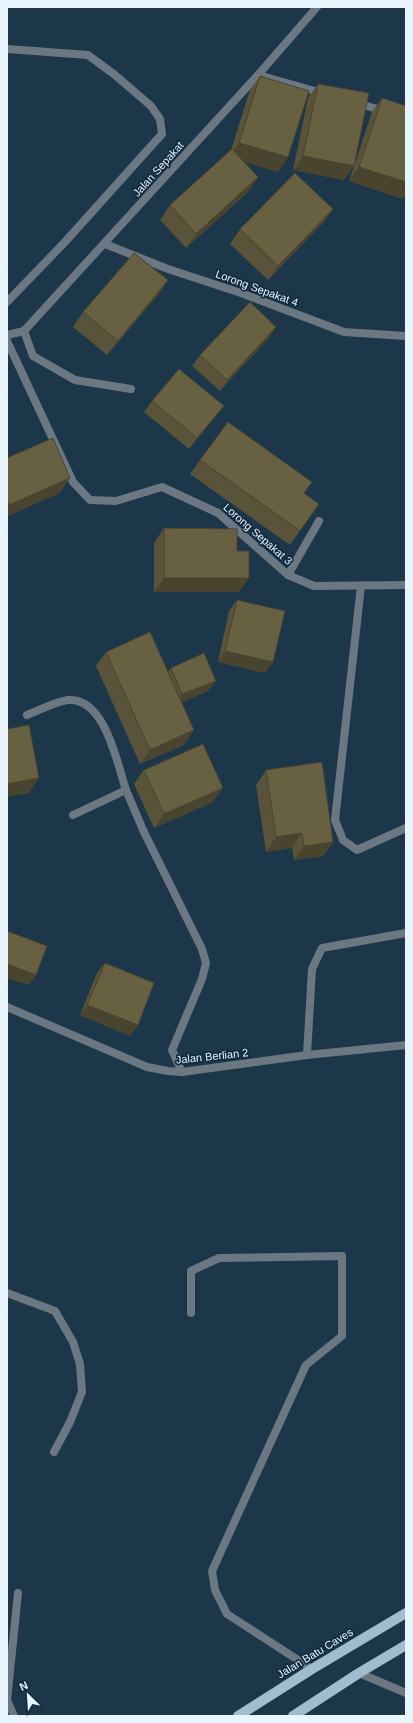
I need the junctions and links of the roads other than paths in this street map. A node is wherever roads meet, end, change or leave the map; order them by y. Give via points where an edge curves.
1 (317, 7) edge
2 (7, 49) edge
3 (258, 75) junction
4 (332, 96) edge
5 (347, 100) edge
6 (391, 113) edge
7 (105, 244) junction
8 (7, 302) edge
9 (24, 331) junction
10 (7, 335) edge
11 (406, 336) edge
12 (7, 341) edge
13 (131, 389) dead end
14 (319, 520) edge
15 (288, 575) junction
16 (406, 585) edge
17 (361, 586) junction
18 (27, 715) dead end
19 (126, 790) junction
20 (73, 815) dead end
21 (406, 828) edge
22 (406, 933) edge
23 (7, 1007) edge
24 (406, 1045) edge
25 (307, 1055) junction
26 (182, 1072) junction
27 (7, 1293) edge
28 (191, 1313) dead end
29 (54, 1452) dead end
30 (18, 1593) dead end
31 (406, 1613) edge
32 (406, 1645) edge
33 (312, 1669) junction
34 (359, 1673) junction
35 (406, 1693) edge
36 (14, 1716) edge
37 (238, 1716) edge
38 (293, 1716) edge

1 - 3 street, Jalan Sepakat
2 - 8 street via 88,55 152,106 160,119 162,134
3 - 4 street
3 - 7 street, Jalan Sepakat
5 - 6 street
7 - 9 street, Jalan Sepakat
7 - 11 street, Lorong Sepakat 4 via 344,332
9 - 10 street
9 - 13 street via 33,356 76,380
12 - 15 street, Lorong Sepakat 3 via 73,482 90,500 116,501 162,487 218,513
14 - 15 street
15 - 17 street, Lorong Sepakat 3 via 314,586
16 - 17 street, Lorong Sepakat 3
17 - 21 street via 335,820 343,840 356,850
18 - 19 street via 68,700 79,701 90,707 107,732
19 - 20 street
19 - 26 street via 202,949 206,963 202,979 172,1050
22 - 25 street via 322,948 312,969
23 - 26 street, Jalan Berlian 2 via 147,1066
24 - 25 street, Jalan Berlian 2
25 - 26 street, Jalan Berlian 2
27 - 29 street via 55,1311 73,1342 80,1364 82,1392
28 - 33 street via 191,1271 219,1258 342,1256 342,1336 306,1365 212,1571 215,1590 227,1614
30 - 36 street via 7,1700
31 - 33 main road, Jalan Batu Caves
32 - 34 main road
33 - 37 main road, Jalan Batu Caves
34 - 35 street
34 - 38 main road

